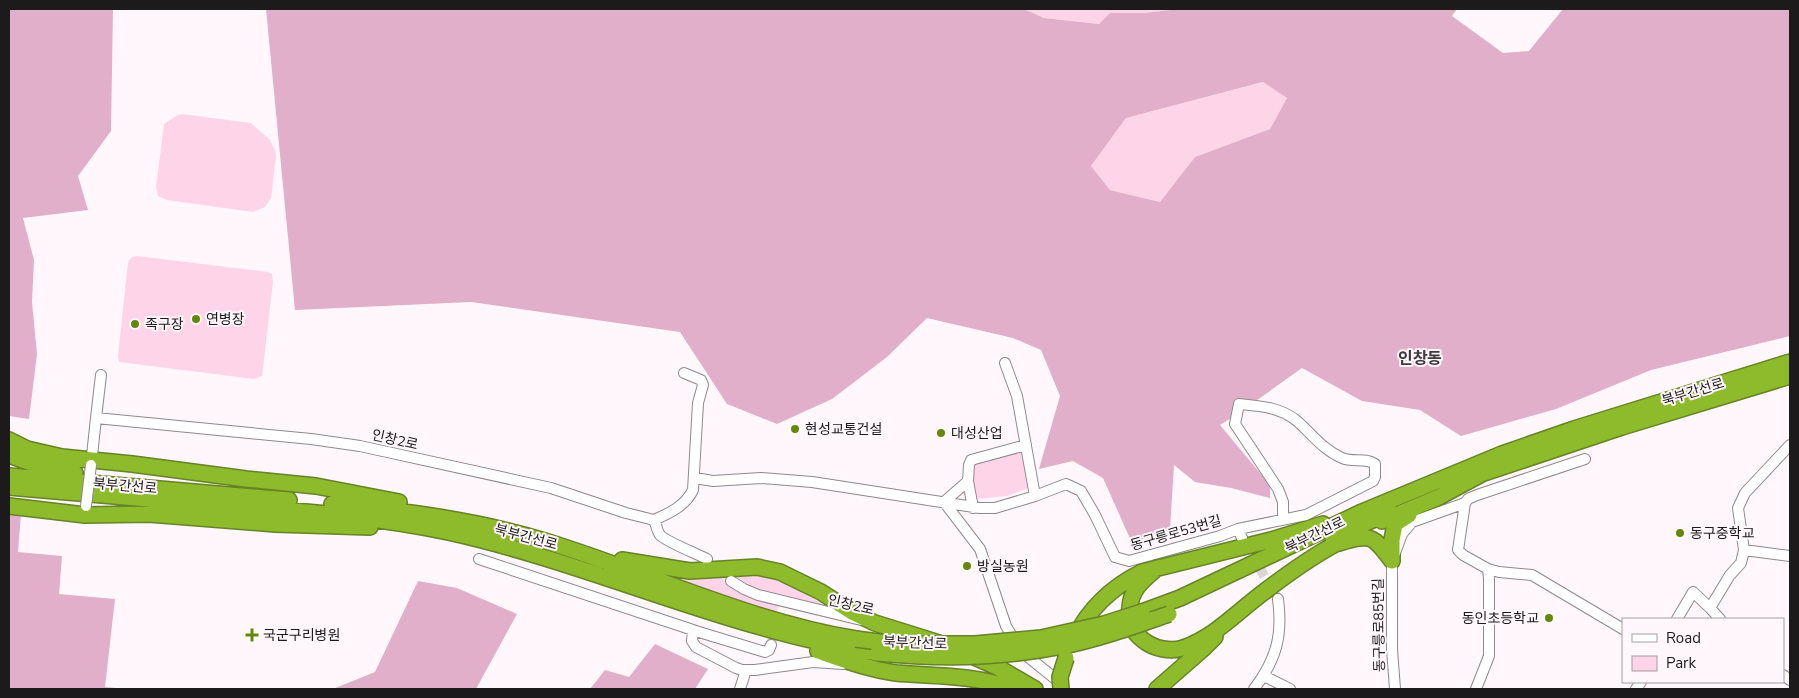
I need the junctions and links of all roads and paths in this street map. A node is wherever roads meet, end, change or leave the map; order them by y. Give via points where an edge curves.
1 (1790, 362) edge
2 (1005, 363) dead end
3 (684, 374) dead end
4 (101, 375) dead end
5 (1790, 376) edge
6 (96, 418) junction
7 (9, 440) edge
8 (1026, 445) junction
9 (1790, 445) edge
10 (9, 455) edge
11 (1585, 459) dead end
12 (91, 462) junction
13 (1489, 470) junction
14 (9, 476) edge
15 (695, 478) junction
16 (968, 481) junction
17 (9, 487) edge
18 (165, 490) junction
19 (1035, 496) junction
20 (1439, 497) junction
21 (944, 502) junction
22 (1464, 503) junction
23 (9, 506) edge
24 (970, 508) junction
25 (85, 510) junction
26 (1362, 512) junction
27 (1283, 519) junction
28 (654, 520) junction
29 (466, 521) junction
30 (960, 522) junction
31 (447, 532) junction
32 (1335, 544) junction
33 (1744, 550) junction
34 (582, 553) junction
35 (1790, 556) edge
36 (479, 559) dead end
37 (707, 560) dead end
38 (1392, 561) junction
39 (1157, 568) junction
40 (1488, 569) junction
41 (731, 581) dead end
42 (1278, 599) tunnel mouth
43 (694, 607) junction
44 (1710, 608) junction
45 (1678, 618) edge
46 (1719, 618) edge
47 (875, 623) junction
48 (1224, 626) junction
49 (1622, 627) edge
50 (693, 630) junction
51 (771, 645) dead end
52 (864, 667) junction
53 (746, 670) junction
54 (954, 674) dead end
55 (1264, 676) junction
56 (740, 689) edge
57 (1010, 689) edge
58 (1035, 689) edge
59 (1060, 689) edge
60 (1068, 689) edge
61 (1157, 689) edge
62 (1254, 689) edge
63 (1290, 689) edge
64 (1395, 689) edge
65 (1476, 689) edge

1 - 26 highway, 북부간선로 via 1502,454
2 - 8 street via 1017,396
3 - 15 street via 703,383 698,403
4 - 6 street
5 - 13 highway, 북부간선로
6 - 12 street
6 - 28 street, 인창2로 via 360,446 551,488
7 - 12 highway via 37,452
8 - 16 street via 971,460
8 - 19 street
9 - 33 street via 1745,493 1738,508
10 - 18 highway via 59,470
11 - 22 street via 1477,495
12 - 25 street, bridge
12 - 29 highway via 316,486 421,506
13 - 20 highway
13 - 43 highway, 북부간선로, bridge via 1382,515 1169,614 1064,646 1023,652 931,656 878,653 794,637
14 - 18 highway, 북부간선로
15 - 21 street, 동구릉로53번길 via 712,481 778,478
15 - 28 street via 688,499
16 - 21 street
16 - 24 street
17 - 31 highway, 북부간선로 via 329,513
18 - 29 highway, 북부간선로 via 367,507
19 - 24 street, 동구릉로53번길 via 995,508
19 - 27 street, 동구릉로53번길 via 1066,484 1081,491 1115,556 1129,561
20 - 32 highway
20 - 38 highway via 1395,524
21 - 24 street, 동구릉로53번길
21 - 30 street
22 - 38 street via 1412,522 1402,534
22 - 40 street via 1458,550
23 - 25 highway
24 - 30 street via 960,510
25 - 31 highway
26 - 34 highway, 북부간선로, bridge via 1180,598 1142,612 1040,638 975,644 894,644 799,628
26 - 39 highway via 1271,540
27 - 27 street, 동구릉로53번길 via 1306,516 1373,481 1375,464 1370,460 1349,460 1330,452 1282,412 1238,404 1235,424 1278,488 1283,502
28 - 37 street via 660,534 669,541
29 - 34 highway, 북부간선로
30 - 60 street via 980,548 1006,626 1014,640 1027,656
31 - 43 highway, 북부간선로 via 530,553
32 - 38 highway via 1371,538 1380,544
32 - 48 highway via 1263,592
33 - 35 street
33 - 44 street via 1741,563
34 - 47 highway via 658,567 690,570 757,567 780,572
36 - 50 street
38 - 64 street, 동구릉로85번길
39 - 48 highway via 1134,591 1130,602 1130,623 1141,638 1154,647 1177,649
39 - 59 highway, bridge via 1123,582 1086,618 1066,658
40 - 49 street via 1532,576
40 - 65 street via 1489,656
41 - 47 street, 인창2로 via 781,607
42 - 55 street via 1280,631 1274,656
43 - 52 highway
44 - 45 street via 1693,592
44 - 46 street
47 - 54 street, 인창2로 via 886,631 932,650 948,662
47 - 58 highway via 953,647
48 - 61 highway via 1205,648
50 - 51 street via 765,652
50 - 53 street via 692,641 696,647
52 - 53 street via 813,662
52 - 57 highway via 991,682
53 - 56 street
55 - 62 street
55 - 63 street

